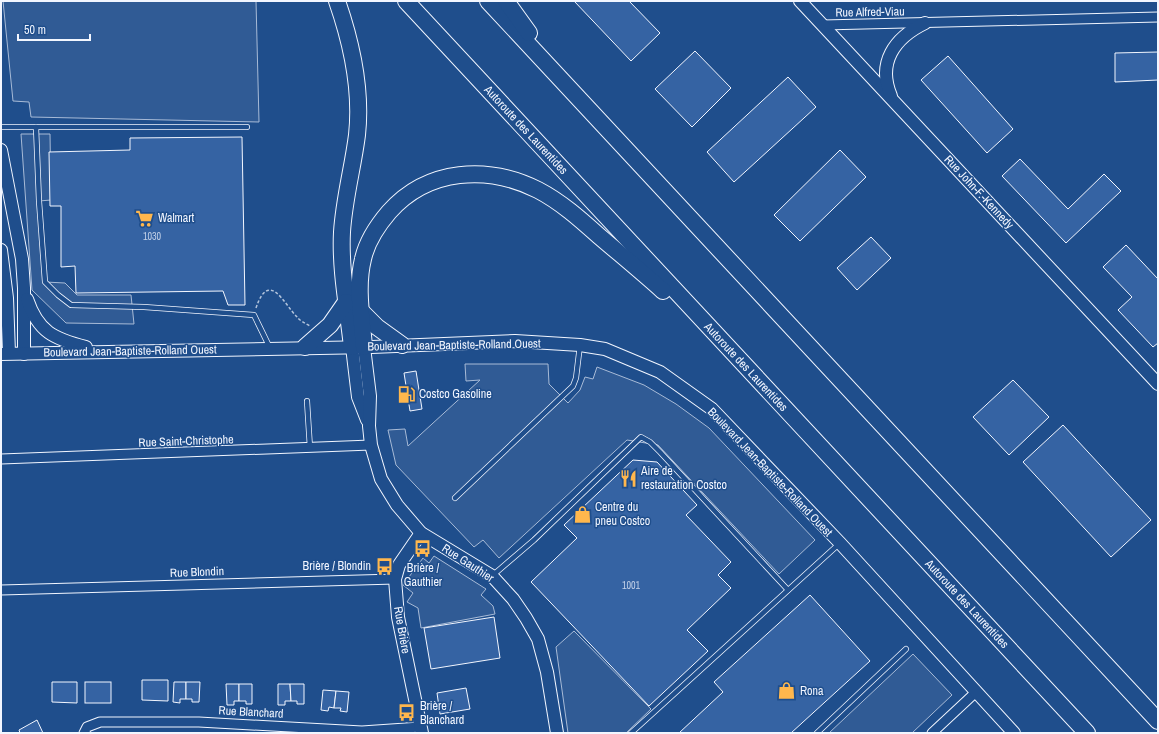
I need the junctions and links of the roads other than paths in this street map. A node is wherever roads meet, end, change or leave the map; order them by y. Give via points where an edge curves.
1 (337, 1) edge
2 (406, 1) edge
3 (488, 1) edge
4 (506, 1) edge
5 (800, 1) edge
6 (1158, 17) edge
7 (925, 23) junction
8 (823, 25) junction
9 (566, 86) junction
10 (892, 99) junction
11 (1, 127) edge
12 (36, 127) junction
13 (247, 127) dead end
14 (1, 150) edge
15 (1, 250) edge
16 (24, 288) junction
17 (346, 302) junction
18 (362, 312) junction
19 (718, 338) junction
20 (402, 345) junction
21 (580, 345) junction
22 (358, 347) junction
23 (270, 348) junction
24 (305, 348) junction
25 (97, 352) junction
26 (5, 353) edge
27 (24, 354) junction
28 (1158, 384) edge
29 (307, 401) dead end
30 (371, 446) junction
31 (310, 448) junction
32 (1, 459) edge
33 (455, 498) dead end
34 (421, 533) junction
35 (840, 543) junction
36 (492, 576) junction
37 (394, 579) junction
38 (1, 590) edge
39 (788, 590) junction
40 (906, 648) dead end
41 (976, 692) junction
42 (1158, 720) edge
43 (304, 730) edge
44 (421, 730) edge
45 (84, 733) edge
46 (557, 733) edge
47 (631, 733) edge
48 (817, 733) edge
49 (932, 733) edge
50 (1014, 733) edge
51 (1087, 733) edge

1 - 17 highway via 350,42 358,99 357,134 342,233
2 - 19 highway, Autoroute des Laurentides
3 - 9 highway
4 - 9 highway
5 - 8 street, Rue John-F.-Kennedy
6 - 7 street, Rue Alfred-Viau
7 - 8 street, Rue Alfred-Viau
7 - 10 street via 902,37 887,60 885,74
8 - 10 street, Rue John-F.-Kennedy
9 - 42 highway
10 - 28 street, Rue John-F.-Kennedy
11 - 12 lane
12 - 13 lane
12 - 23 lane via 45,282 58,295 71,305 254,315
14 - 16 street via 22,259
15 - 26 street via 7,298
16 - 25 street via 36,320 51,336
16 - 27 street
17 - 22 highway
17 - 24 highway via 330,325
18 - 19 highway via 360,280 363,258 376,229 392,209 410,193 435,180 459,174 488,174 524,184 559,203
18 - 20 highway via 376,327
18 - 22 highway
19 - 51 highway, Autoroute des Laurentides
20 - 21 street, Boulevard Jean-Baptiste-Rolland Ouest via 515,341
20 - 22 street, Boulevard Jean-Baptiste-Rolland Ouest
21 - 33 lane via 573,386
21 - 35 street, Boulevard Jean-Baptiste-Rolland Ouest via 605,349 660,372 712,409
22 - 24 street, Boulevard Jean-Baptiste-Rolland Ouest
22 - 30 street, Rue Gauthier via 370,396
23 - 24 street, Boulevard Jean-Baptiste-Rolland Ouest
23 - 25 street, Boulevard Jean-Baptiste-Rolland Ouest
25 - 27 street, Boulevard Jean-Baptiste-Rolland Ouest
26 - 27 street, Boulevard Jean-Baptiste-Rolland Ouest
29 - 31 lane
30 - 31 street, Rue Saint-Christophe
30 - 34 street, Rue Gauthier via 381,479 397,505
31 - 32 street, Rue Saint-Christophe
34 - 36 street, Rue Gauthier
34 - 37 street, Rue Brière via 399,565
35 - 39 lane
35 - 41 street, Boulevard Jean-Baptiste-Rolland Ouest
36 - 39 lane via 534,540 641,437 660,452
36 - 46 street, Rue Gauthier via 513,599 538,639 547,672
37 - 38 street, Rue Blondin
37 - 44 street, Rue Brière via 398,617
39 - 47 lane
40 - 48 lane
41 - 49 street
41 - 50 street, Boulevard Jean-Baptiste-Rolland Ouest
43 - 44 street, Rue Blanchard
43 - 45 street, Rue Blanchard via 199,722 100,722 87,727

